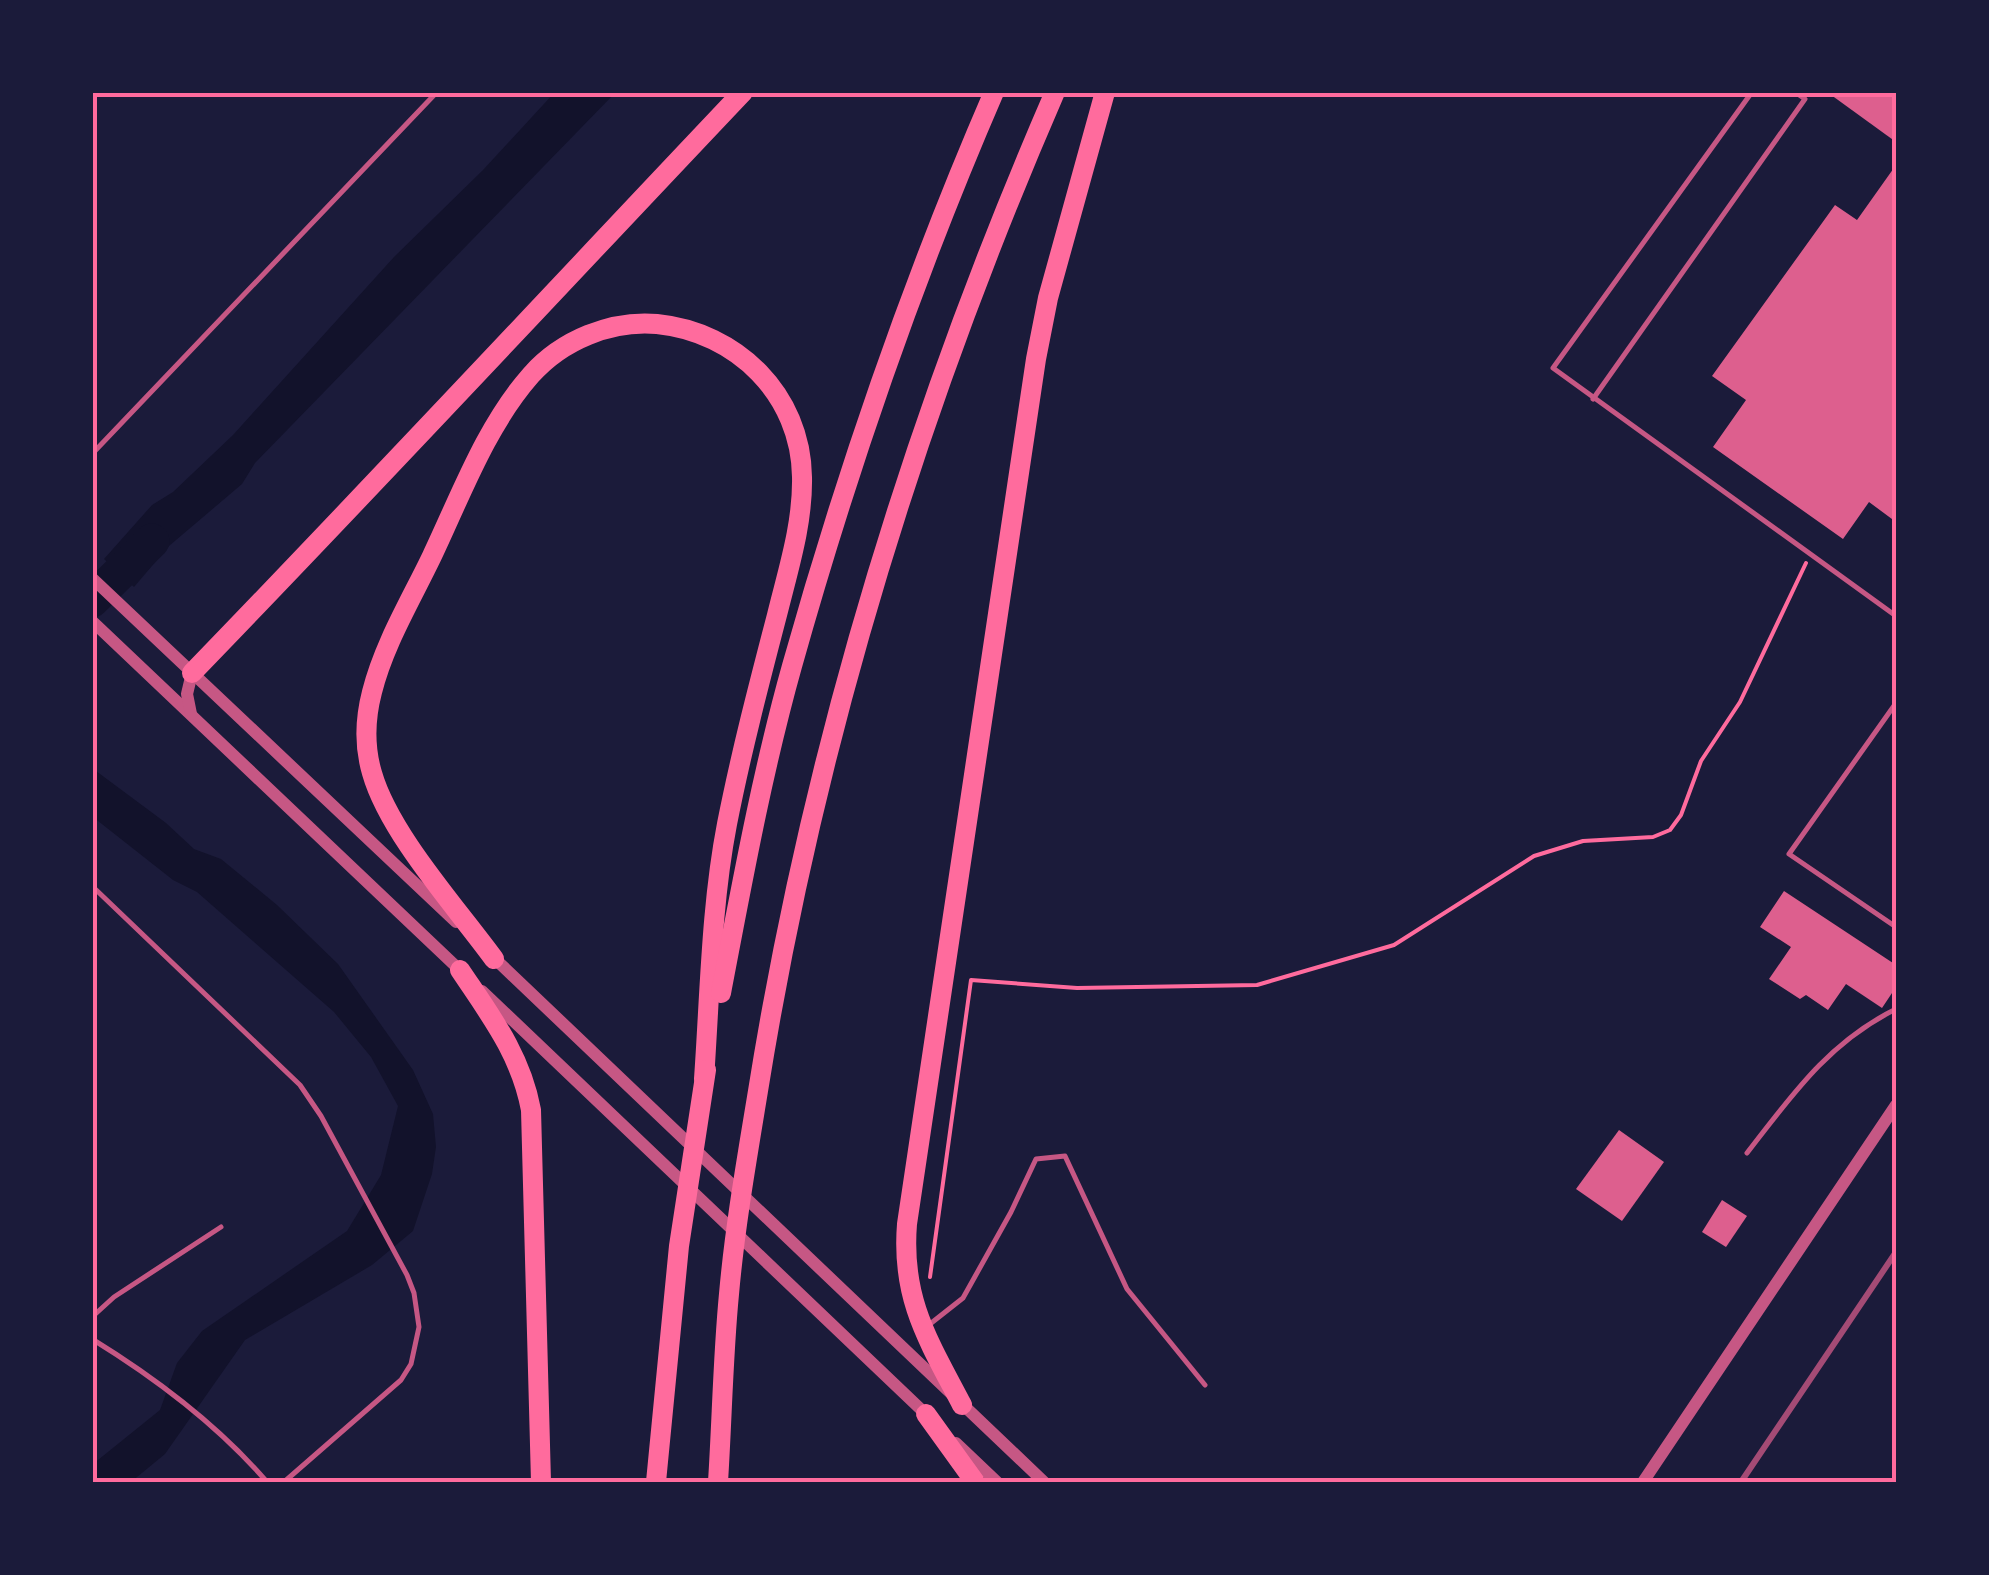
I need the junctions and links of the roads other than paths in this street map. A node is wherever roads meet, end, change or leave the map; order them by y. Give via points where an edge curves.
1 (438, 92) edge
2 (743, 92) edge
3 (994, 92) edge
4 (1054, 92) edge
5 (1106, 92) edge
6 (1752, 92) edge
7 (1795, 92) edge
8 (1593, 399) junction
9 (92, 454) edge
10 (92, 578) edge
11 (1896, 616) edge
12 (92, 621) edge
13 (192, 673) junction
14 (1896, 703) edge
15 (192, 717) junction
16 (92, 886) edge
17 (1896, 927) edge
18 (494, 958) junction
19 (460, 970) junction
20 (1896, 1009) edge
21 (703, 1084) junction
22 (1896, 1105) edge
23 (1748, 1153) dead end
24 (221, 1228) dead end
25 (92, 1317) edge
26 (924, 1329) junction
27 (92, 1339) edge
28 (1206, 1385) dead end
29 (962, 1405) junction
30 (926, 1414) junction
31 (267, 1482) edge
32 (284, 1482) edge
33 (540, 1482) edge
34 (656, 1482) edge
35 (718, 1482) edge
36 (975, 1482) edge
37 (997, 1482) edge
38 (1044, 1482) edge
39 (1642, 1482) edge

1 - 9 lane
2 - 13 highway
3 - 21 highway via 904,315 792,668
4 - 35 highway via 938,385 857,643 789,915 729,1294
5 - 26 highway via 1036,359 907,1224 906,1270
6 - 8 lane via 1553,368
7 - 8 lane via 1805,99
8 - 11 lane
10 - 13 street
12 - 15 street
13 - 15 street
13 - 18 street
14 - 17 lane via 1789,854
15 - 19 street
16 - 32 lane via 300,1085 414,1293 417,1346 410,1364 387,1395
18 - 21 highway via 398,830 377,789 366,739 373,685 489,438 538,368 579,339 624,326 697,332 742,356 776,392 796,434 803,480 796,540 720,863
18 - 29 street
19 - 30 street
19 - 33 highway via 511,1046 531,1110
20 - 23 lane via 1850,1036 1808,1074
21 - 34 highway
22 - 39 street
24 - 25 lane
26 - 28 lane via 963,1298 1036,1159 1065,1156 1127,1288
26 - 29 highway
27 - 31 lane via 154,1378
29 - 38 street
30 - 36 highway
30 - 37 street

